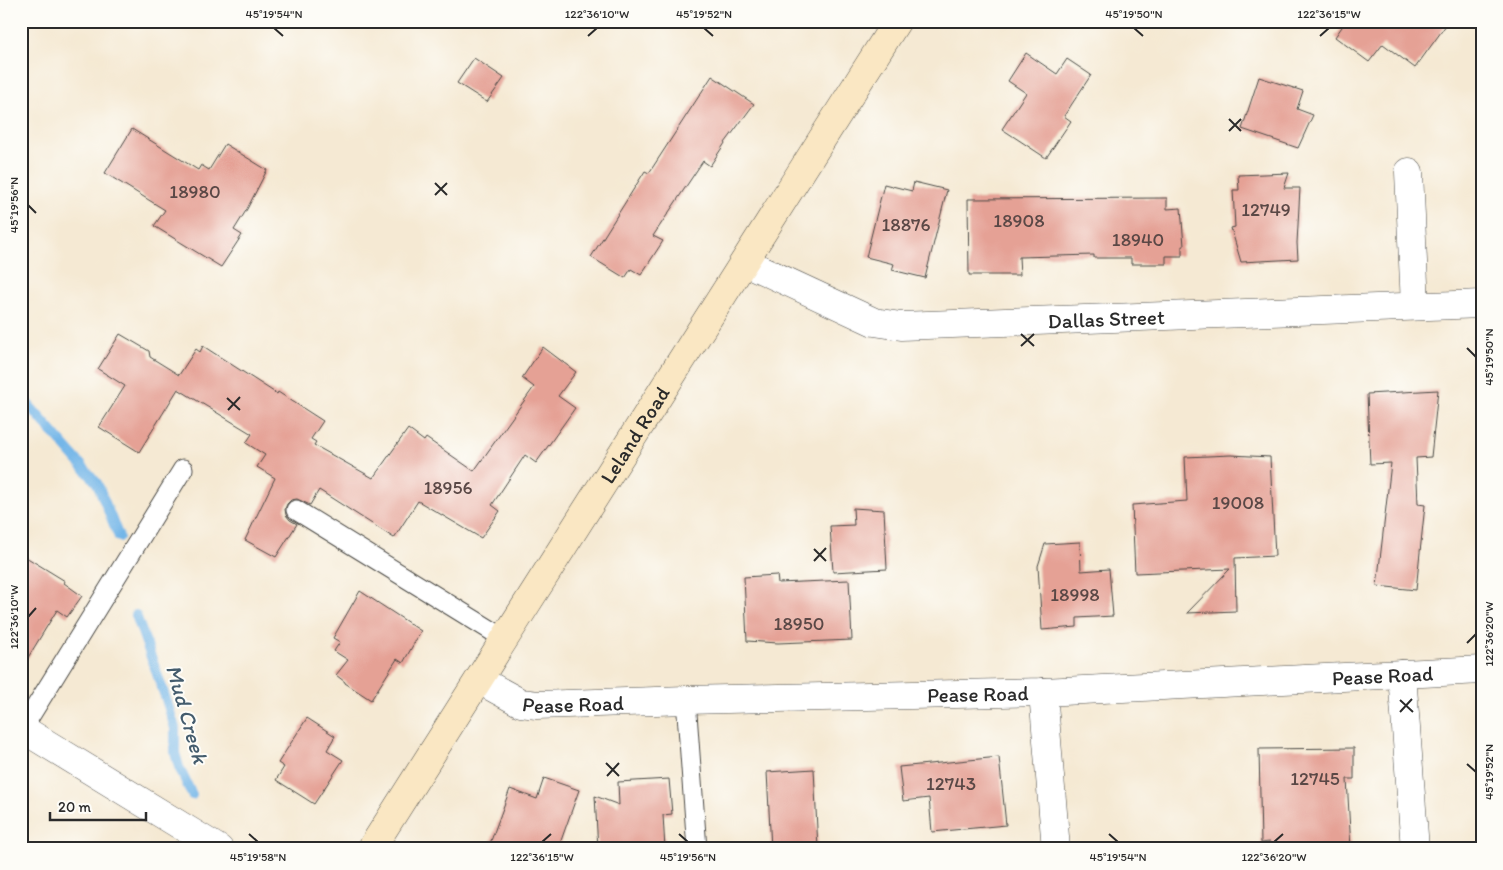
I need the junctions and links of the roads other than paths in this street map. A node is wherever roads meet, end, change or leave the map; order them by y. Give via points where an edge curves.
1 (897, 21) edge
2 (1409, 172) dead end
3 (745, 262) junction
4 (1482, 304) edge
5 (1415, 306) junction
6 (183, 469) dead end
7 (296, 510) dead end
8 (505, 639) junction
9 (1482, 670) edge
10 (1402, 674) junction
11 (479, 680) junction
12 (1043, 692) junction
13 (686, 700) junction
14 (22, 729) edge
15 (219, 849) edge
16 (372, 849) edge
17 (697, 849) edge
18 (1056, 849) edge
19 (1415, 849) edge

1 - 3 main road, Leland Road
2 - 5 street
3 - 5 street, Dallas Street via 874,322 901,326
3 - 8 main road, Leland Road
4 - 5 street, Dallas Street
6 - 14 lane
7 - 8 lane
8 - 11 main road, Leland Road
9 - 10 street, Pease Road
10 - 12 street, Pease Road
10 - 19 street
11 - 13 street, Pease Road via 521,703 537,705
11 - 16 main road, Leland Road
12 - 13 street, Pease Road
12 - 18 street
13 - 17 lane
14 - 15 street

